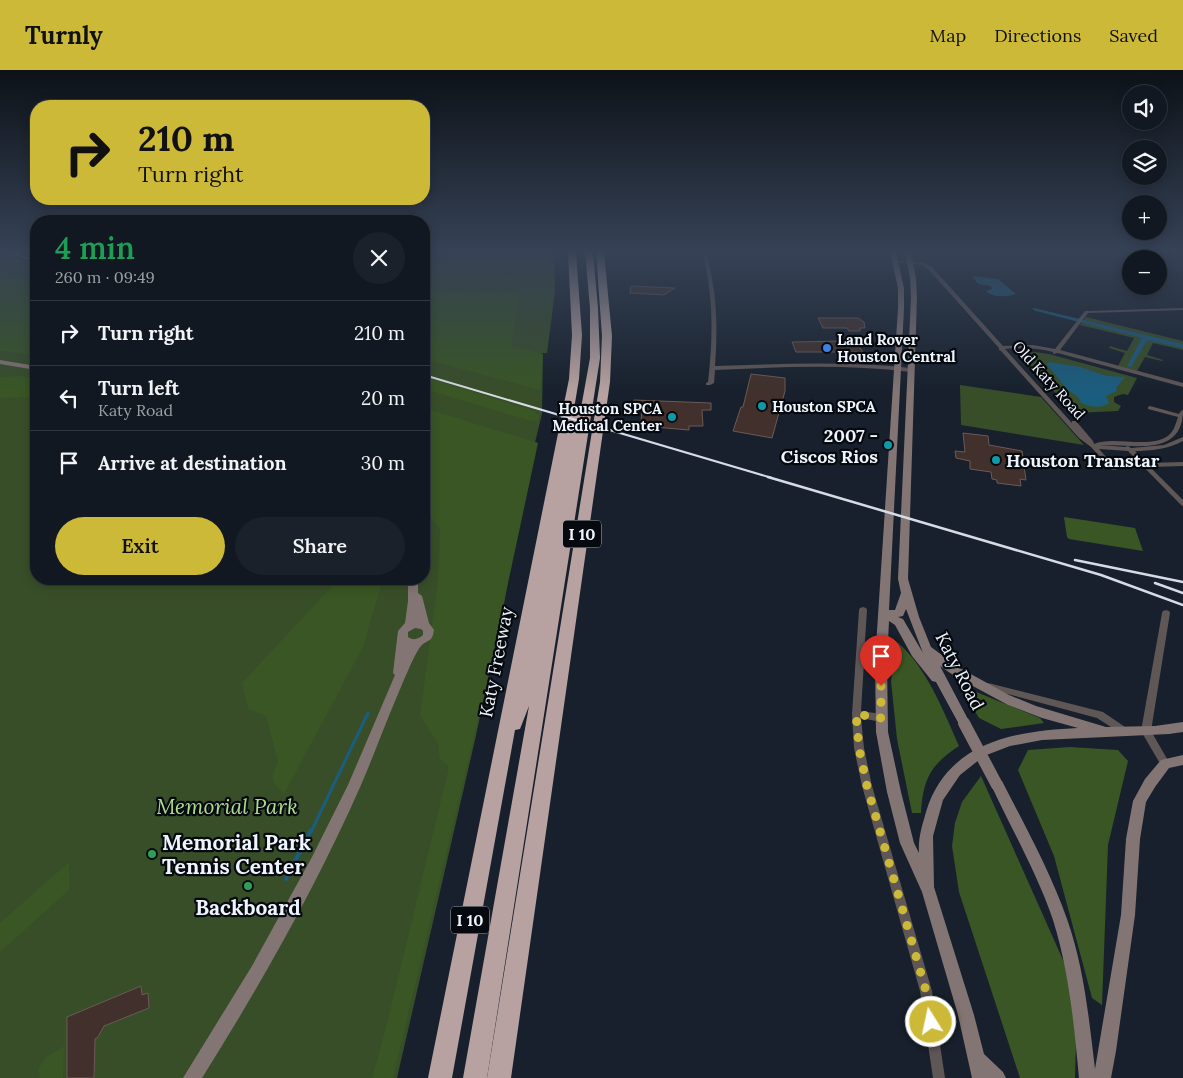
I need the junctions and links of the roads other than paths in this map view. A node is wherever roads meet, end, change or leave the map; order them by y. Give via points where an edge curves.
1 (575, 299) edge
2 (587, 299) edge
3 (593, 299) edge
4 (605, 299) edge
5 (712, 299) edge
6 (901, 299) edge
7 (914, 299) edge
8 (958, 299) edge
9 (1183, 309) edge
10 (1003, 348) junction
11 (1010, 352) junction
12 (1056, 353) junction
13 (0, 362) edge
14 (30, 367) edge
15 (713, 368) junction
16 (899, 368) junction
17 (911, 370) junction
18 (1124, 371) junction
19 (898, 379) junction
20 (910, 381) junction
21 (708, 384) dead end
22 (1183, 384) edge
23 (1183, 389) edge
24 (1045, 394) junction
25 (1150, 408) dead end
26 (1182, 415) edge
27 (896, 421) junction
28 (908, 422) junction
29 (1183, 440) edge
30 (1092, 446) junction
31 (1131, 446) junction
32 (1183, 464) edge
33 (1145, 465) junction
34 (1114, 469) dead end
35 (1174, 495) junction
36 (1183, 495) edge
37 (1183, 504) edge
38 (413, 585) edge
39 (414, 585) edge
40 (905, 592) junction
41 (863, 610) dead end
42 (1166, 613) dead end
43 (885, 614) junction
44 (424, 625) junction
45 (410, 626) junction
46 (403, 639) junction
47 (923, 642) junction
48 (417, 644) junction
49 (860, 658) junction
50 (881, 662) junction
51 (398, 682) junction
52 (984, 685) junction
53 (946, 690) junction
54 (856, 714) junction
55 (881, 718) junction
56 (1183, 727) edge
57 (1146, 731) junction
58 (1106, 732) junction
59 (1125, 732) junction
60 (1183, 760) edge
61 (500, 762) junction
62 (1162, 768) junction
63 (929, 892) junction
64 (977, 1059) junction
65 (192, 1078) edge
66 (440, 1078) edge
67 (475, 1078) edge
68 (499, 1078) edge
69 (939, 1078) edge
70 (981, 1078) edge
71 (997, 1078) edge
72 (1088, 1078) edge
73 (1102, 1078) edge

1 - 61 highway, Katy Freeway / I 10 via 577,335 574,379
2 - 61 highway via 582,388 527,689
3 - 67 highway via 595,358
4 - 68 highway, I 10 via 605,382
5 - 15 street
6 - 16 main road
7 - 17 main road, Katy Road
8 - 10 street, Old Katy Road
9 - 12 street via 1089,312
10 - 11 street
10 - 12 street via 1033,347
10 - 24 street, Old Katy Road
11 - 12 street
11 - 24 street, Old Katy Road
12 - 18 street
13 - 14 main road
15 - 16 street via 822,365
15 - 21 street
16 - 17 street
16 - 19 main road
17 - 20 main road, Katy Road
18 - 22 street
18 - 23 street
19 - 20 main road
19 - 27 main road
20 - 28 main road, Katy Road
24 - 30 street, Old Katy Road
25 - 26 street
26 - 31 street via 1170,438
27 - 28 main road
27 - 43 main road
28 - 40 main road, Katy Road
29 - 31 street via 1164,447
30 - 31 street
30 - 34 street, Old Katy Road
31 - 33 street
32 - 33 street
33 - 35 street
35 - 36 street
35 - 37 street
38 - 45 main road
39 - 44 main road
40 - 43 main road via 899,613
40 - 47 main road, Katy Road
41 - 49 street
42 - 57 street
43 - 50 main road
43 - 53 main road via 899,622 924,664
44 - 45 main road
44 - 48 main road via 429,630 428,636
45 - 46 main road via 403,631
46 - 48 main road
46 - 51 main road
47 - 52 main road via 937,658 972,681
47 - 53 main road, Katy Road
48 - 51 main road
49 - 50 street
49 - 54 street
50 - 55 main road
51 - 65 main road via 353,786 292,910 261,967
52 - 58 main road via 1003,698
52 - 59 street via 1100,715
53 - 72 main road, Katy Road, bridge via 1039,869 1060,920 1075,981
54 - 55 street
54 - 69 street via 867,786 926,991
55 - 63 main road via 907,843
56 - 57 main road
57 - 59 main road
57 - 62 street
58 - 59 main road
58 - 63 main road via 1034,736 981,750 966,761 950,777 930,814 926,838
60 - 62 main road
61 - 66 highway, Katy Freeway / I 10
62 - 73 main road via 1140,801 1134,833 1128,915
63 - 64 main road
64 - 70 main road
64 - 71 main road

